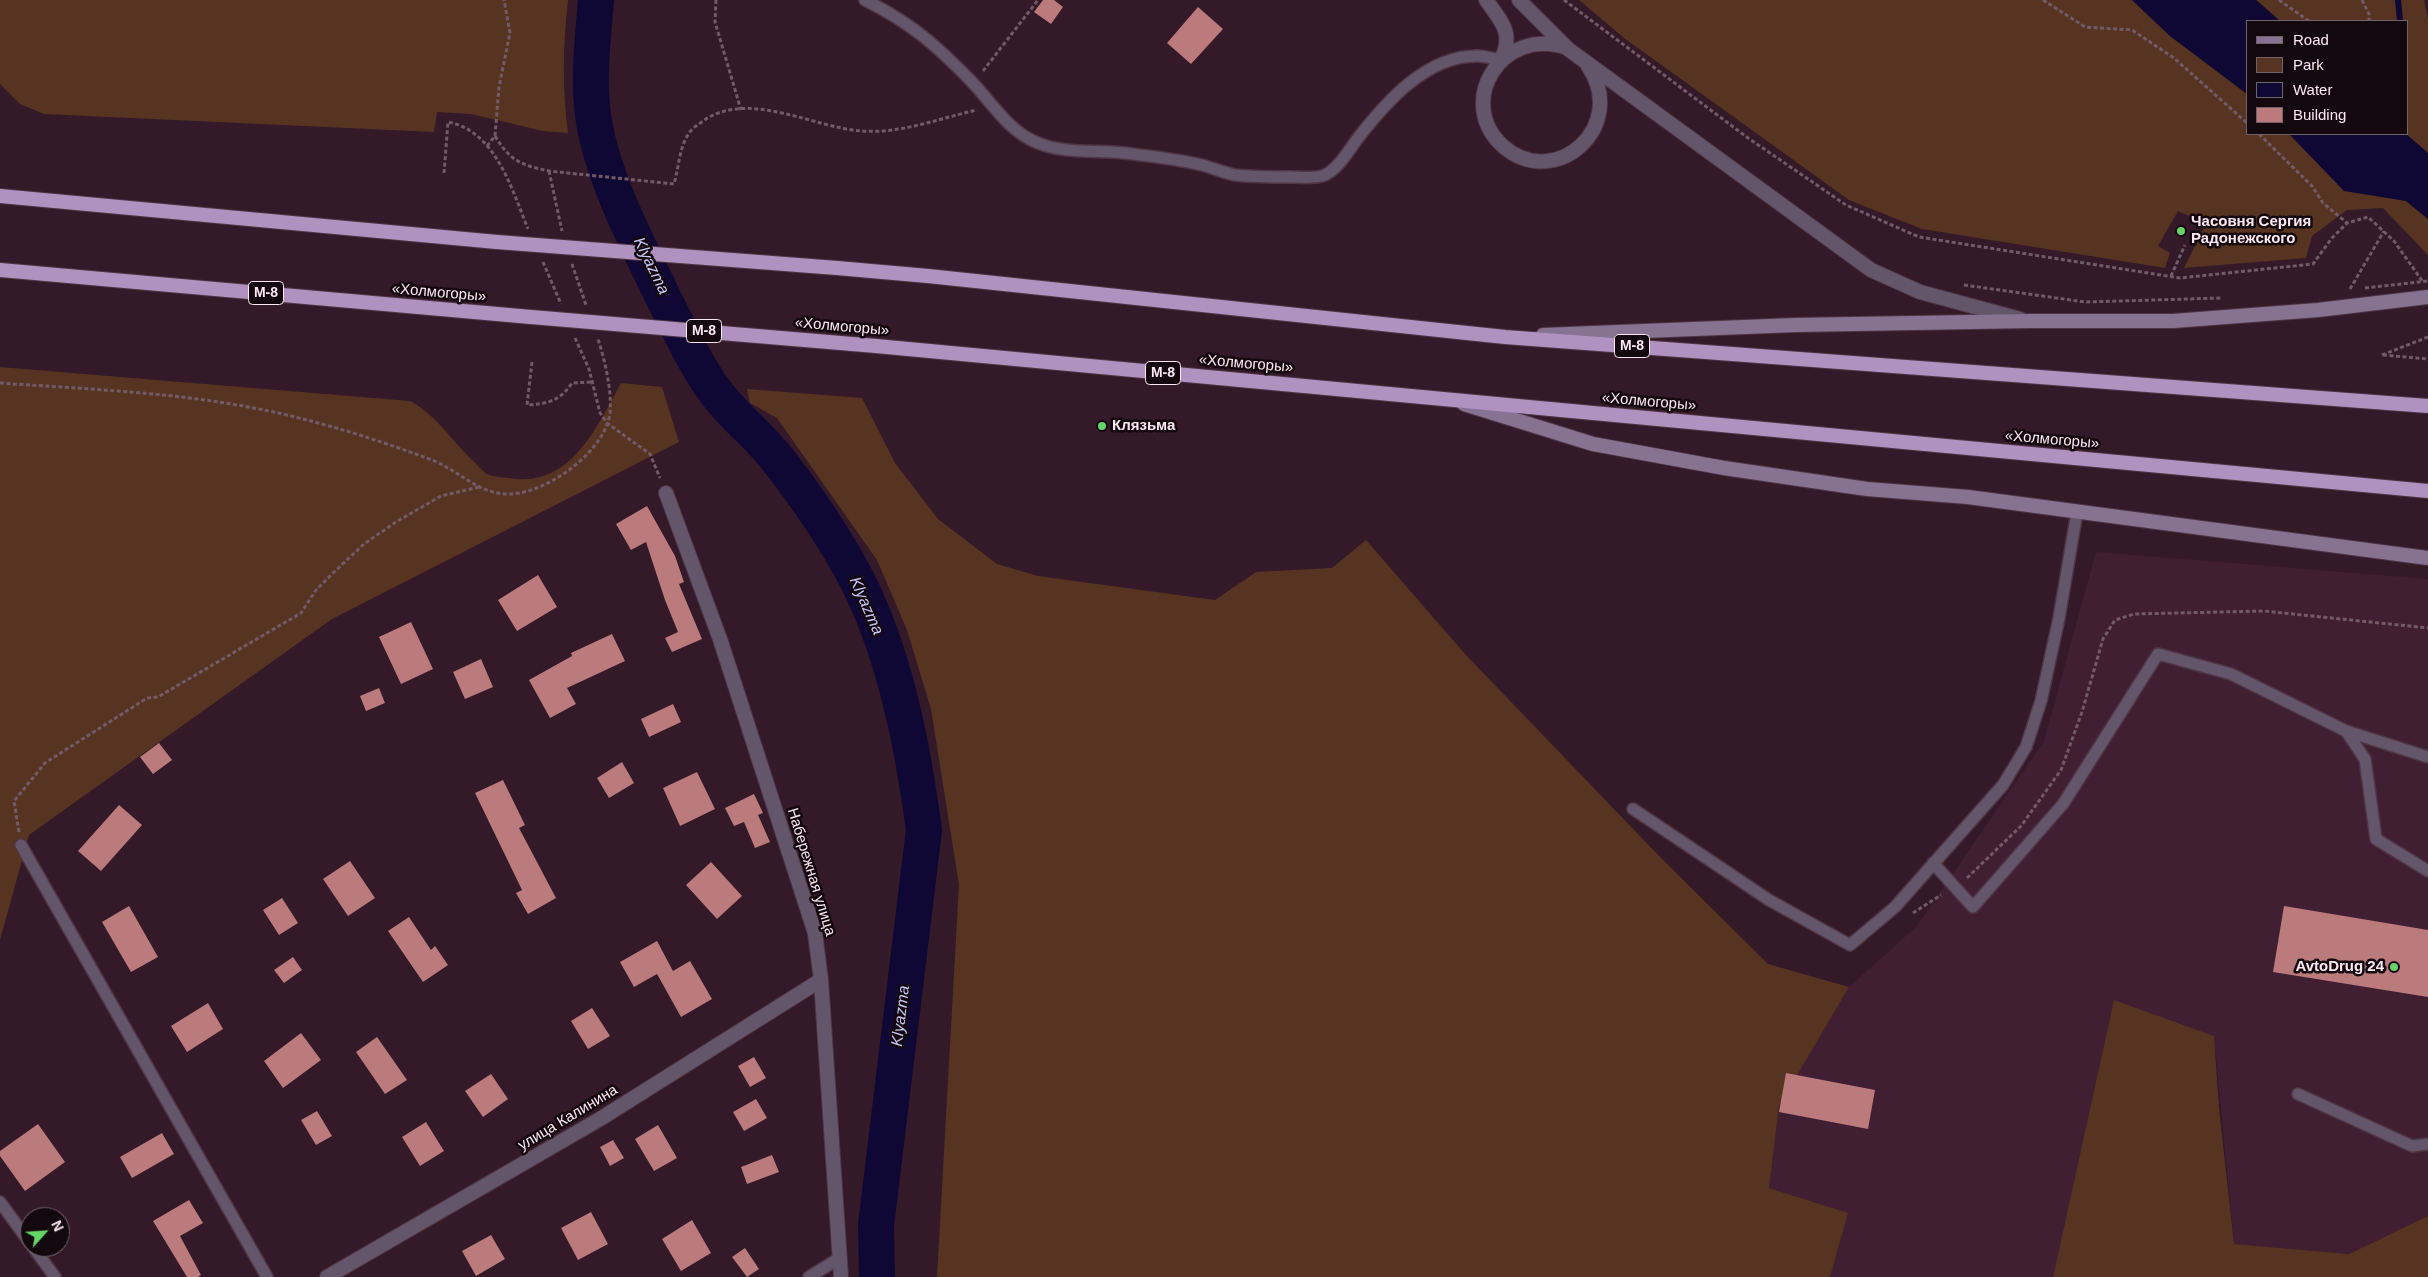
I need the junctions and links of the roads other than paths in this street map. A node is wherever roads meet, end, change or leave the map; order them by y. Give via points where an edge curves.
1 (865, 0) edge
2 (1486, 0) edge
3 (1519, 0) edge
4 (1568, 49) junction
5 (1501, 60) junction
6 (1584, 60) junction
7 (0, 196) edge
8 (0, 270) edge
9 (2428, 297) edge
10 (2030, 321) junction
11 (1505, 336) junction
12 (1449, 400) junction
13 (2428, 406) edge
14 (2428, 491) edge
15 (666, 493) road end
16 (2078, 512) junction
17 (2428, 558) edge
18 (2346, 731) junction
19 (2428, 758) edge
20 (1633, 809) dead end
21 (21, 844) road end
22 (1933, 863) junction
23 (2428, 871) edge
24 (821, 980) junction
25 (2298, 1094) dead end
26 (2428, 1144) edge
27 (0, 1202) edge
28 (20, 1229) edge
29 (40, 1257) edge
30 (838, 1259) junction
31 (55, 1277) edge
32 (267, 1277) edge
33 (327, 1277) edge
34 (809, 1277) edge
35 (840, 1277) edge

1 - 5 lane via 921,33 1011,126 1037,143 1075,151 1132,154 1263,178 1325,174 1374,117 1422,75 1440,64 1458,59 1478,56
2 - 5 street via 1503,23 1508,38
3 - 4 street
4 - 5 street via 1534,44 1521,47
4 - 6 street
5 - 6 street via 1485,88 1484,108 1488,124 1504,146 1535,160 1553,160 1574,152 1591,135 1601,111 1600,89
6 - 10 street via 1871,270 1920,292
7 - 11 highway, М-8, bridge via 497,242 928,276
8 - 12 highway, «Холмогоры» / М-8, bridge via 876,346
9 - 10 main road via 2318,310 2173,321
10 - 11 main road via 1795,325
11 - 13 highway, М-8
12 - 14 highway, «Холмогоры» / М-8
12 - 16 main road via 1593,444 1724,468 1867,489 1968,497
15 - 24 street, Набережная улица via 720,639 815,934
16 - 17 main road
16 - 22 lane via 2041,701 2026,747 2003,785
18 - 19 lane
18 - 22 lane via 2231,674 2158,654 2063,804 1973,907
18 - 23 lane via 2365,759 2376,838
20 - 22 lane via 1768,900 1850,945 1895,907
21 - 32 lane
24 - 30 street, Набережная улица
24 - 33 street, улица Калинина via 600,1119
25 - 26 lane via 2412,1146
27 - 28 lane
29 - 31 lane
30 - 34 lane
30 - 35 street, Набережная улица

